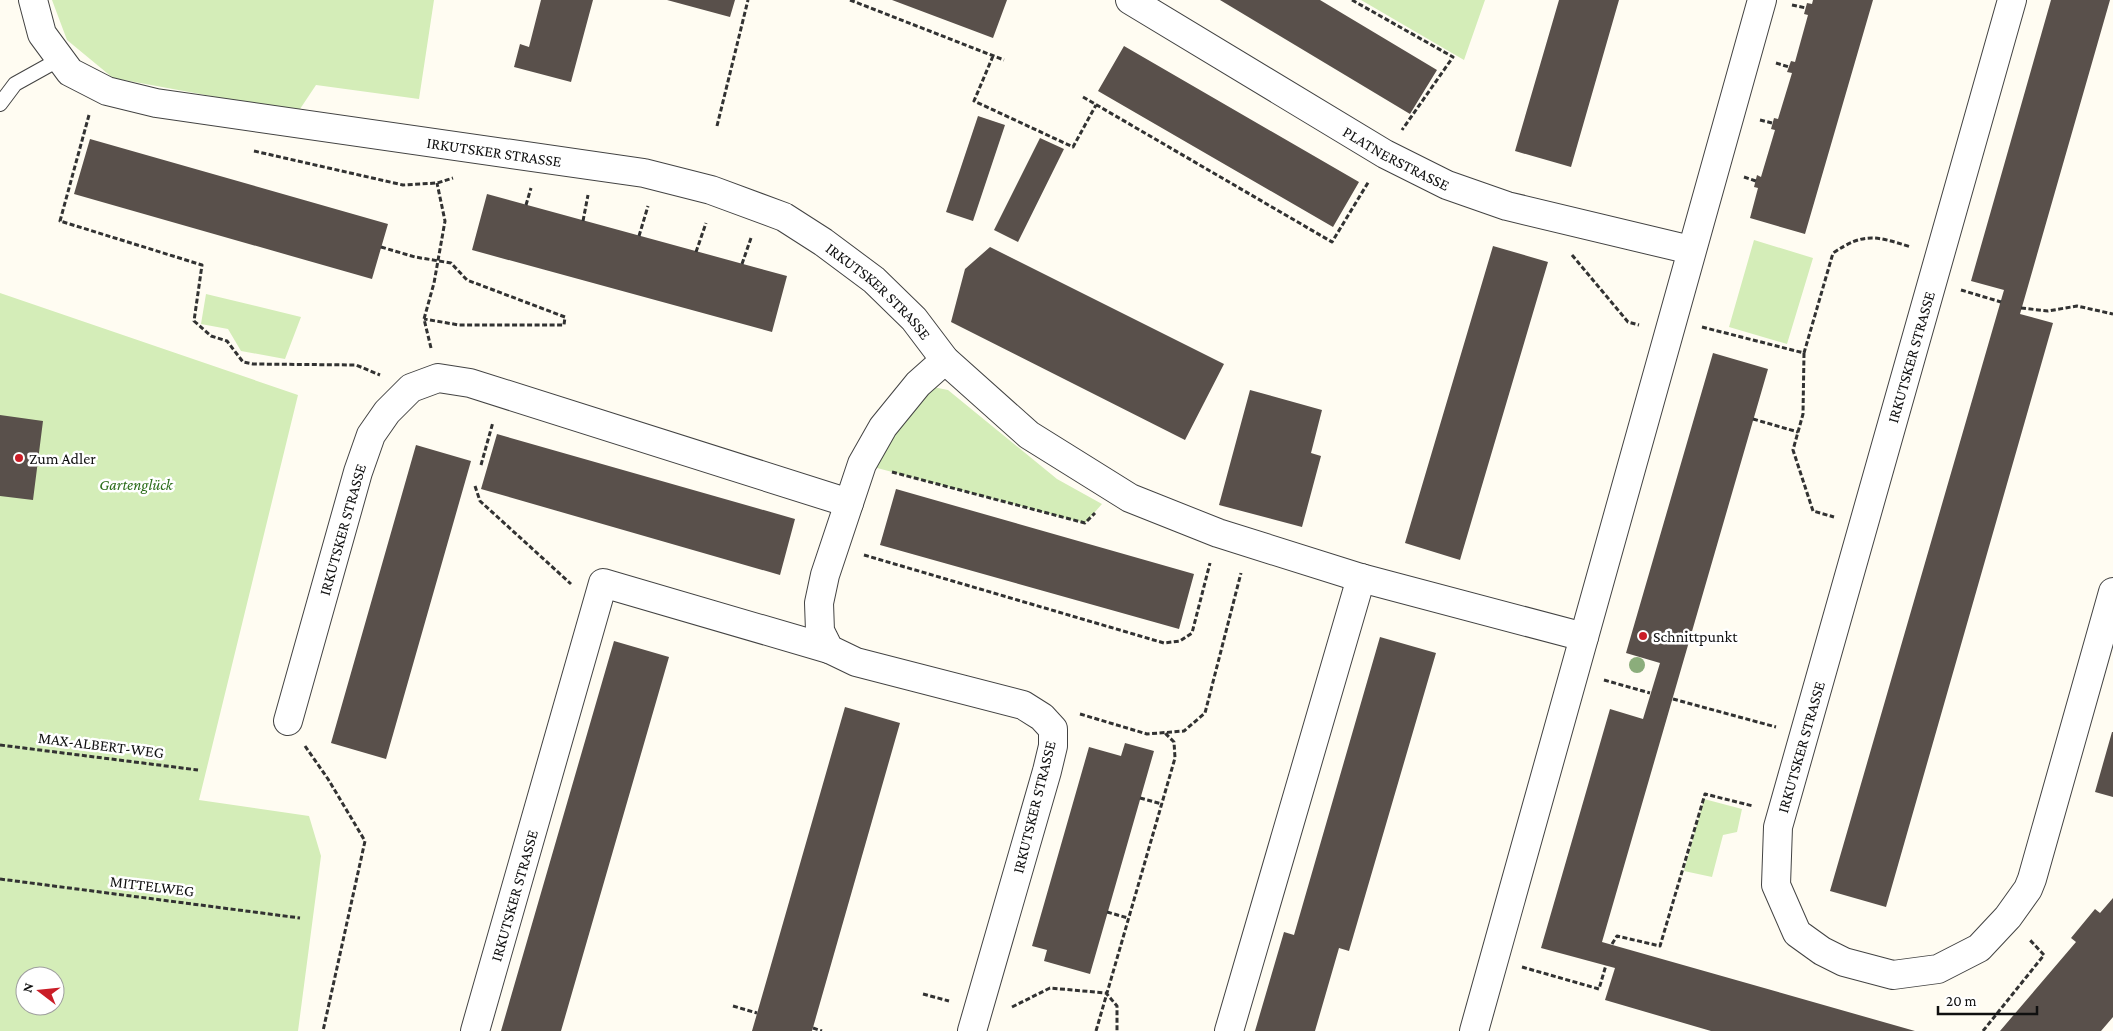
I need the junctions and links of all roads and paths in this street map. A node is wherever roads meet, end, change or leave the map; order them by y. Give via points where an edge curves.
1 (32, 0) edge
2 (748, 0) edge
3 (850, 0) edge
4 (1130, 0) edge
5 (1352, 0) edge
6 (1762, 0) edge
7 (2012, 0) edge
8 (993, 56) junction
9 (60, 59) junction
10 (1004, 60) dead end
11 (1083, 97) dead end
12 (0, 104) edge
13 (1096, 105) junction
14 (99, 115) dead end
15 (716, 126) dead end
16 (251, 150) dead end
17 (1385, 154) junction
18 (462, 175) dead end
19 (534, 181) dead end
20 (437, 183) junction
21 (580, 190) dead end
22 (589, 192) junction
23 (597, 194) dead end
24 (640, 204) dead end
25 (526, 205) dead end
26 (648, 206) junction
27 (656, 209) dead end
28 (583, 221) dead end
29 (697, 221) dead end
30 (706, 223) junction
31 (715, 226) dead end
32 (742, 234) dead end
33 (639, 236) dead end
34 (751, 237) junction
35 (760, 240) dead end
36 (381, 247) dead end
37 (1568, 250) dead end
38 (1691, 250) junction
39 (696, 252) dead end
40 (438, 260) junction
41 (742, 264) dead end
42 (1936, 269) junction
43 (2001, 302) dead end
44 (2021, 308) dead end
45 (2113, 314) edge
46 (1670, 326) junction
47 (1804, 354) junction
48 (945, 360) junction
49 (411, 388) junction
50 (1753, 419) dead end
51 (492, 428) dead end
52 (1798, 432) junction
53 (481, 465) dead end
54 (904, 475) dead end
55 (475, 486) dead end
56 (1116, 490) junction
57 (849, 503) junction
58 (1863, 526) junction
59 (1218, 533) junction
60 (1249, 544) junction
61 (835, 547) junction
62 (1360, 578) junction
63 (573, 587) dead end
64 (2113, 592) edge
65 (1584, 637) junction
66 (829, 649) junction
67 (1627, 686) dead end
68 (1650, 693) dead end
69 (1673, 699) dead end
70 (1042, 717) junction
71 (288, 721) joint
72 (1164, 732) junction
73 (1804, 735) junction
74 (0, 745) edge
75 (198, 770) dead end
76 (1140, 798) dead end
77 (1162, 804) junction
78 (1782, 814) junction
79 (0, 879) edge
80 (1107, 912) dead end
81 (2008, 917) junction
82 (300, 918) dead end
83 (1128, 918) junction
84 (1612, 944) dead end
85 (1494, 960) junction
86 (1606, 965) dead end
87 (1106, 992) junction
88 (733, 1006) dead end
89 (1010, 1008) dead end
90 (757, 1013) dead end
91 (813, 1028) dead end
92 (323, 1031) edge
93 (475, 1031) edge
94 (822, 1031) edge
95 (972, 1031) edge
96 (1096, 1031) edge
97 (1117, 1031) edge
98 (1229, 1031) edge
99 (1474, 1031) edge
100 (1983, 1031) edge

1 - 9 street, IRKUTSKER STRASSE via 42,34
2 - 15 path
3 - 8 path
4 - 17 street, PLATNERSTRASSE
5 - 17 path via 1453,57
6 - 38 street
7 - 42 street, IRKUTSKER STRASSE
8 - 10 path
8 - 13 path via 974,100 1073,147
9 - 12 lane via 14,84
9 - 48 street, IRKUTSKER STRASSE via 70,72 107,91 156,103 644,172 711,190 784,217 823,242 896,300
11 - 13 path
13 - 17 path via 1332,242
14 - 49 path via 89,113 60,221 202,264 194,321 211,336 226,340 242,362 356,365
16 - 20 path via 403,185
17 - 38 street, PLATNERSTRASSE via 1447,185 1506,206
18 - 20 path
19 - 25 path
20 - 40 path via 445,221
21 - 22 path
22 - 23 path
22 - 28 path
24 - 26 path
26 - 27 path
26 - 33 path
29 - 30 path
30 - 31 path
30 - 39 path
32 - 34 path
34 - 35 path
34 - 41 path
36 - 40 path
37 - 46 path via 1628,322
38 - 46 street
40 - 40 path via 451,263 467,280 565,317 564,326 459,325 424,318
42 - 43 path
42 - 47 path via 1881,238 1852,240 1833,252
42 - 58 street, IRKUTSKER STRASSE
44 - 45 path via 2048,311 2077,306
46 - 47 path
46 - 65 street
47 - 52 path via 1803,414
48 - 56 street, IRKUTSKER STRASSE via 1029,435
48 - 57 street via 918,384 883,427 862,464
49 - 57 street, IRKUTSKER STRASSE via 438,378 470,383
49 - 71 street, IRKUTSKER STRASSE via 371,434
50 - 52 path
51 - 53 path
52 - 58 path via 1793,450 1814,511
54 - 56 path via 1085,523
55 - 63 path via 480,501
56 - 59 street, IRKUTSKER STRASSE
57 - 61 street
58 - 73 street, IRKUTSKER STRASSE
59 - 60 street, IRKUTSKER STRASSE
59 - 61 path via 1192,633 1180,641 1164,643
60 - 62 street, IRKUTSKER STRASSE
60 - 72 path via 1205,713 1184,731
61 - 66 street via 819,603 820,631
62 - 65 street, IRKUTSKER STRASSE
62 - 98 street
64 - 81 street, IRKUTSKER STRASSE via 2032,879
65 - 85 street
66 - 70 street, IRKUTSKER STRASSE via 856,662 1023,705
66 - 93 street, IRKUTSKER STRASSE via 602,583
67 - 68 path
69 - 73 path
70 - 72 path via 1072,712 1147,734
70 - 95 street, IRKUTSKER STRASSE via 1053,729 1053,746
71 - 92 path via 365,841
72 - 77 path via 1174,742 1176,758
73 - 78 street, IRKUTSKER STRASSE
74 - 75 path, MAX-ALBERT-WEG
76 - 77 path
77 - 83 path
78 - 81 street, IRKUTSKER STRASSE via 1778,827 1776,885 1797,933 1844,962 1893,975 1938,969 1979,948
78 - 84 path via 1705,794 1660,946 1617,936
79 - 82 path, MITTELWEG
80 - 83 path
81 - 100 path via 2044,955
83 - 87 path
85 - 86 path via 1599,989
85 - 99 street
87 - 89 path via 1050,988
87 - 96 path
87 - 97 path via 1117,1006
88 - 90 path
91 - 94 path

